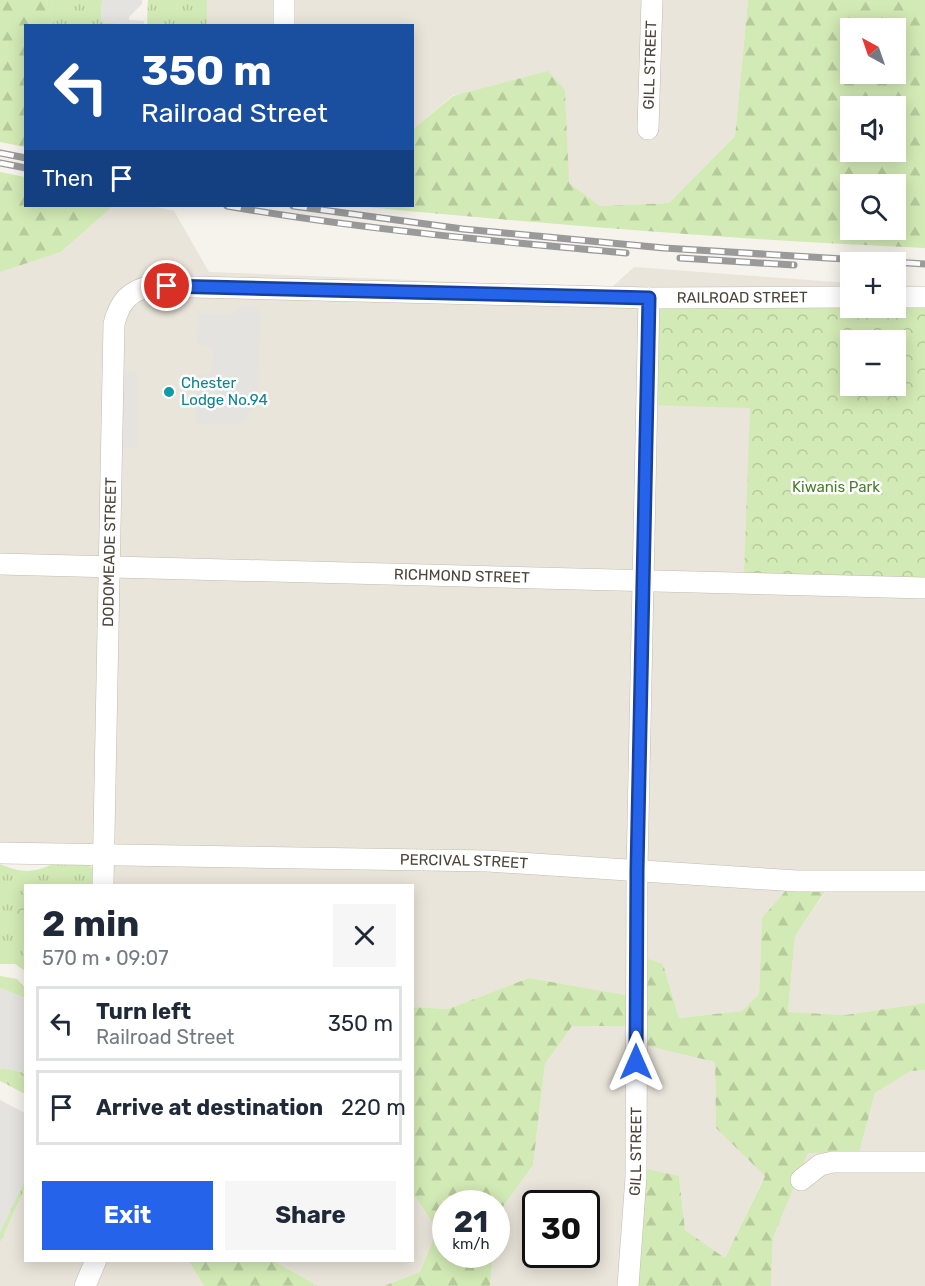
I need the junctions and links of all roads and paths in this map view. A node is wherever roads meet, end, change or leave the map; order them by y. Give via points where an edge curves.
1 (284, 0) edge
2 (652, 0) edge
3 (284, 24) edge
4 (648, 129) dead end
5 (167, 286) joint
6 (840, 297) edge
7 (906, 297) edge
8 (925, 297) edge
9 (649, 298) junction
10 (0, 564) edge
11 (110, 566) junction
12 (644, 581) junction
13 (925, 588) edge
14 (0, 853) edge
15 (104, 854) junction
16 (637, 870) junction
17 (925, 881) edge
18 (103, 884) edge
19 (925, 1162) edge
20 (801, 1180) dead end
21 (95, 1262) edge
22 (85, 1286) edge
23 (628, 1286) edge

1 - 3 street
2 - 4 street, GILL STREET
5 - 9 street, RAILROAD STREET
5 - 11 street, DODOMEADE STREET via 132,292 117,310 114,324
6 - 9 street, RAILROAD STREET
7 - 8 street
9 - 12 street, GILL STREET
10 - 11 street, RICHMOND STREET
11 - 12 street, RICHMOND STREET
11 - 15 street, DODOMEADE STREET
12 - 13 street, RICHMOND STREET
12 - 16 street, GILL STREET
14 - 15 street, PERCIVAL STREET
15 - 16 street, PERCIVAL STREET via 488,861
15 - 18 street, DODOMEADE STREET
16 - 17 street, PERCIVAL STREET via 797,881
16 - 23 street, GILL STREET via 636,1177
19 - 20 street via 833,1162 820,1165
21 - 22 street

